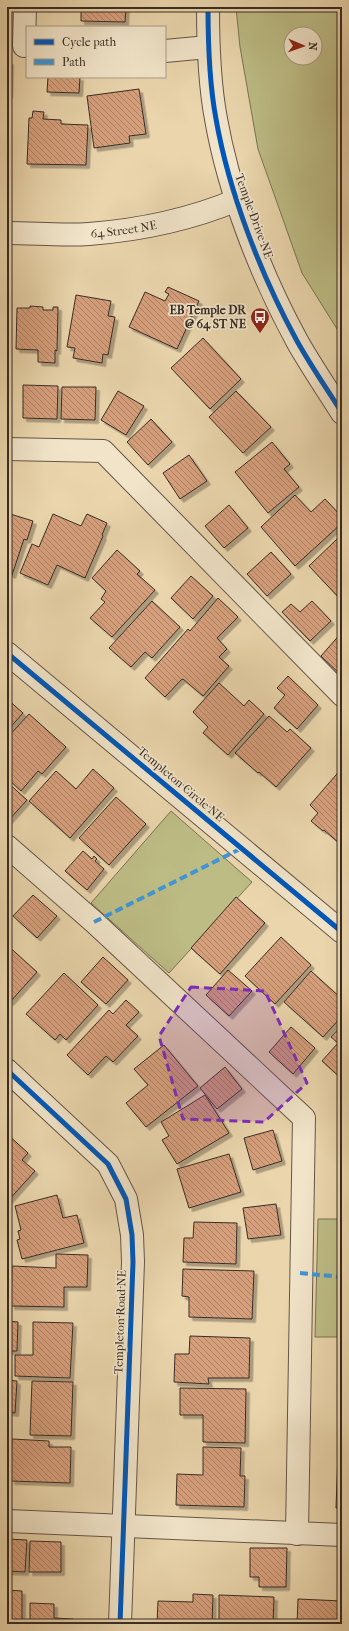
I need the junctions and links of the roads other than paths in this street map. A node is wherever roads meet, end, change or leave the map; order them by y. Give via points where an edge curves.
1 (25, 7) edge
2 (208, 7) edge
3 (19, 46) edge
4 (208, 48) junction
5 (166, 51) edge
6 (237, 200) junction
7 (7, 233) edge
8 (342, 413) edge
9 (7, 449) edge
10 (7, 653) edge
11 (342, 695) edge
12 (7, 846) edge
13 (342, 932) edge
14 (7, 1070) edge
15 (7, 1521) edge
16 (122, 1526) junction
17 (297, 1534) junction
18 (342, 1535) edge
19 (120, 1624) edge

1 - 3 street
2 - 4 street, Temple Drive NE
4 - 5 street
4 - 6 street, Temple Drive NE via 215,118
6 - 7 street, 64 Street NE via 207,213 150,227 88,234
6 - 8 street, Temple Drive NE via 261,266 297,341
9 - 11 street via 103,451
10 - 13 street, Templeton Circle NE
12 - 17 street via 94,922 304,1118
14 - 16 street, Templeton Road NE via 108,1164 126,1199 133,1262
15 - 16 street
16 - 17 street
16 - 19 street, Templeton Road NE
17 - 18 street

